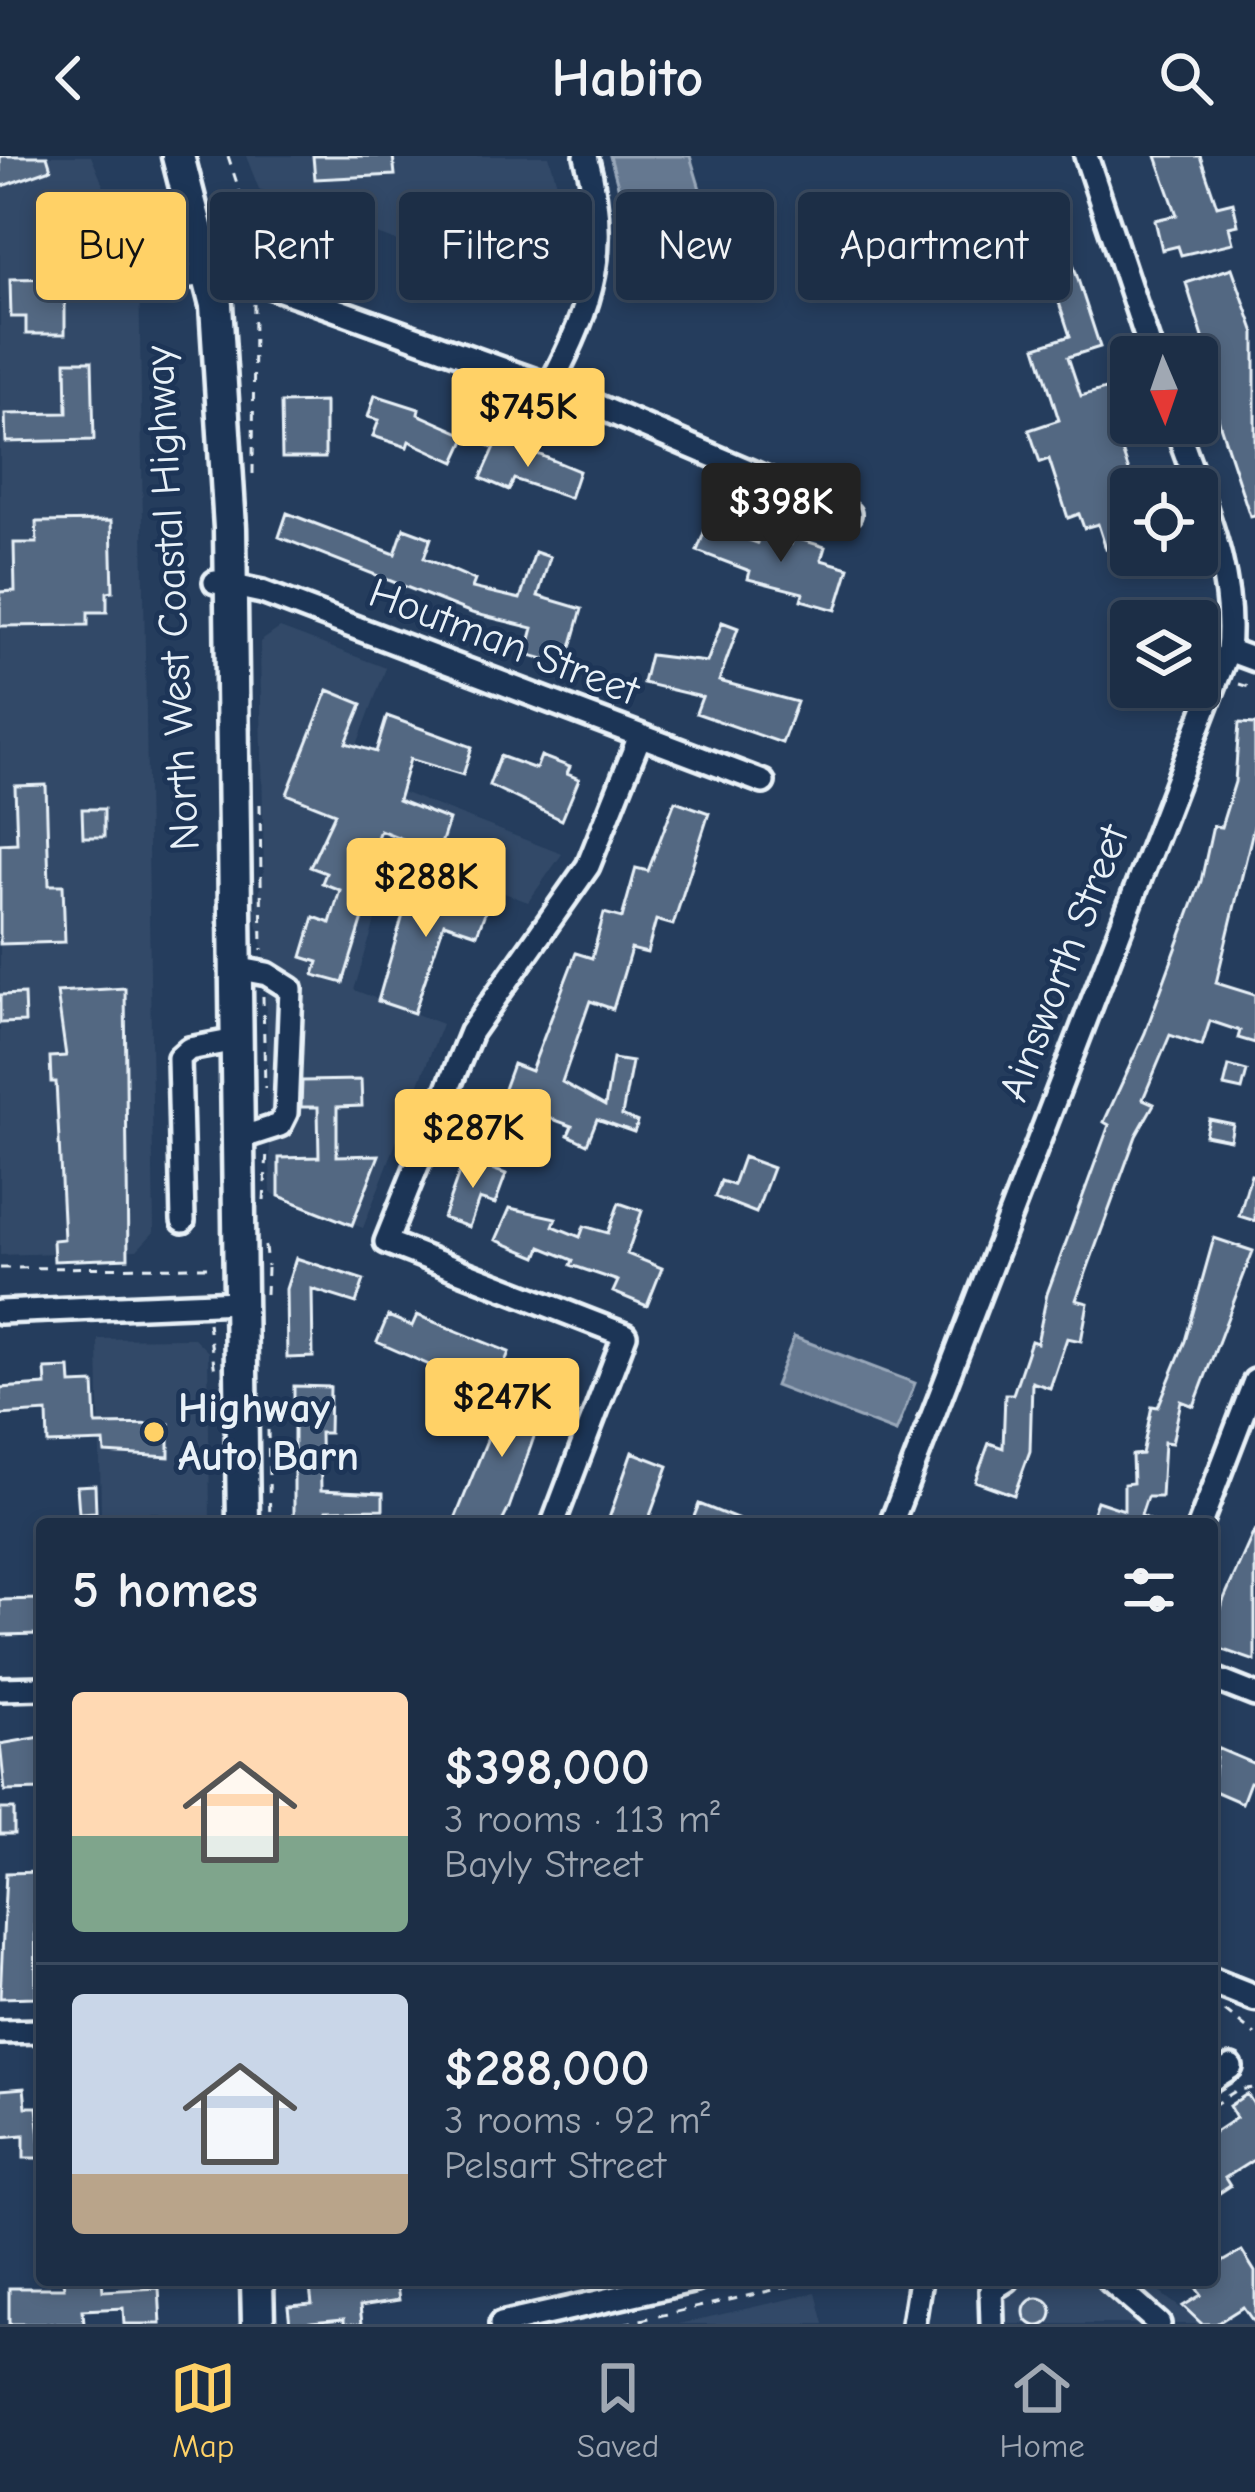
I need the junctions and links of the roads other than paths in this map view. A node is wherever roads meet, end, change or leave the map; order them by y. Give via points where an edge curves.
1 (157, 156) edge
2 (178, 156) edge
3 (586, 156) edge
4 (1086, 156) edge
5 (200, 274) junction
6 (1146, 336) edge
7 (550, 386) junction
8 (1182, 444) edge
9 (850, 514) dead end
10 (223, 583) junction
11 (1228, 650) junction
12 (1255, 660) edge
13 (640, 736) junction
14 (764, 782) dead end
15 (235, 968) junction
16 (236, 1040) junction
17 (237, 1138) junction
18 (183, 1222) dead end
19 (238, 1302) junction
20 (0, 1312) edge
21 (1255, 1381) edge
22 (243, 1518) edge
23 (555, 1518) edge
24 (893, 1518) edge
25 (1202, 1518) edge
26 (1218, 1680) edge
27 (0, 1688) edge
28 (36, 1688) edge
29 (1255, 1695) edge
30 (1218, 1983) edge
31 (1255, 1998) edge
32 (0, 2032) edge
33 (36, 2032) edge
34 (257, 2286) edge
35 (670, 2286) edge
36 (919, 2286) edge
37 (997, 2286) edge
38 (1116, 2286) edge
39 (258, 2324) edge
40 (501, 2324) edge
41 (913, 2324) edge
42 (992, 2324) edge
43 (1159, 2324) edge

1 - 5 highway, North West Coastal Highway
2 - 5 highway, North West Coastal Highway
3 - 7 street via 601,250 574,341
4 - 6 street
5 - 7 street via 230,272
5 - 10 highway, North West Coastal Highway
7 - 9 street
8 - 11 street, Ainsworth Street via 1225,573
10 - 13 street, Houtman Street
10 - 15 highway, North West Coastal Highway
11 - 12 street
11 - 24 street, Ainsworth Street
13 - 14 street, Houtman Street
13 - 23 street via 588,866 470,1032 386,1242 625,1335
15 - 16 highway, North West Coastal Highway
15 - 17 street via 291,989 286,1113 280,1125
16 - 17 highway, North West Coastal Highway
16 - 18 street via 179,1058
17 - 19 highway, North West Coastal Highway
19 - 20 street
19 - 22 highway, North West Coastal Highway
21 - 25 street
26 - 29 street
27 - 28 street
30 - 31 main road
32 - 33 street
34 - 39 highway
35 - 40 street
36 - 41 street
37 - 42 street
38 - 43 street

